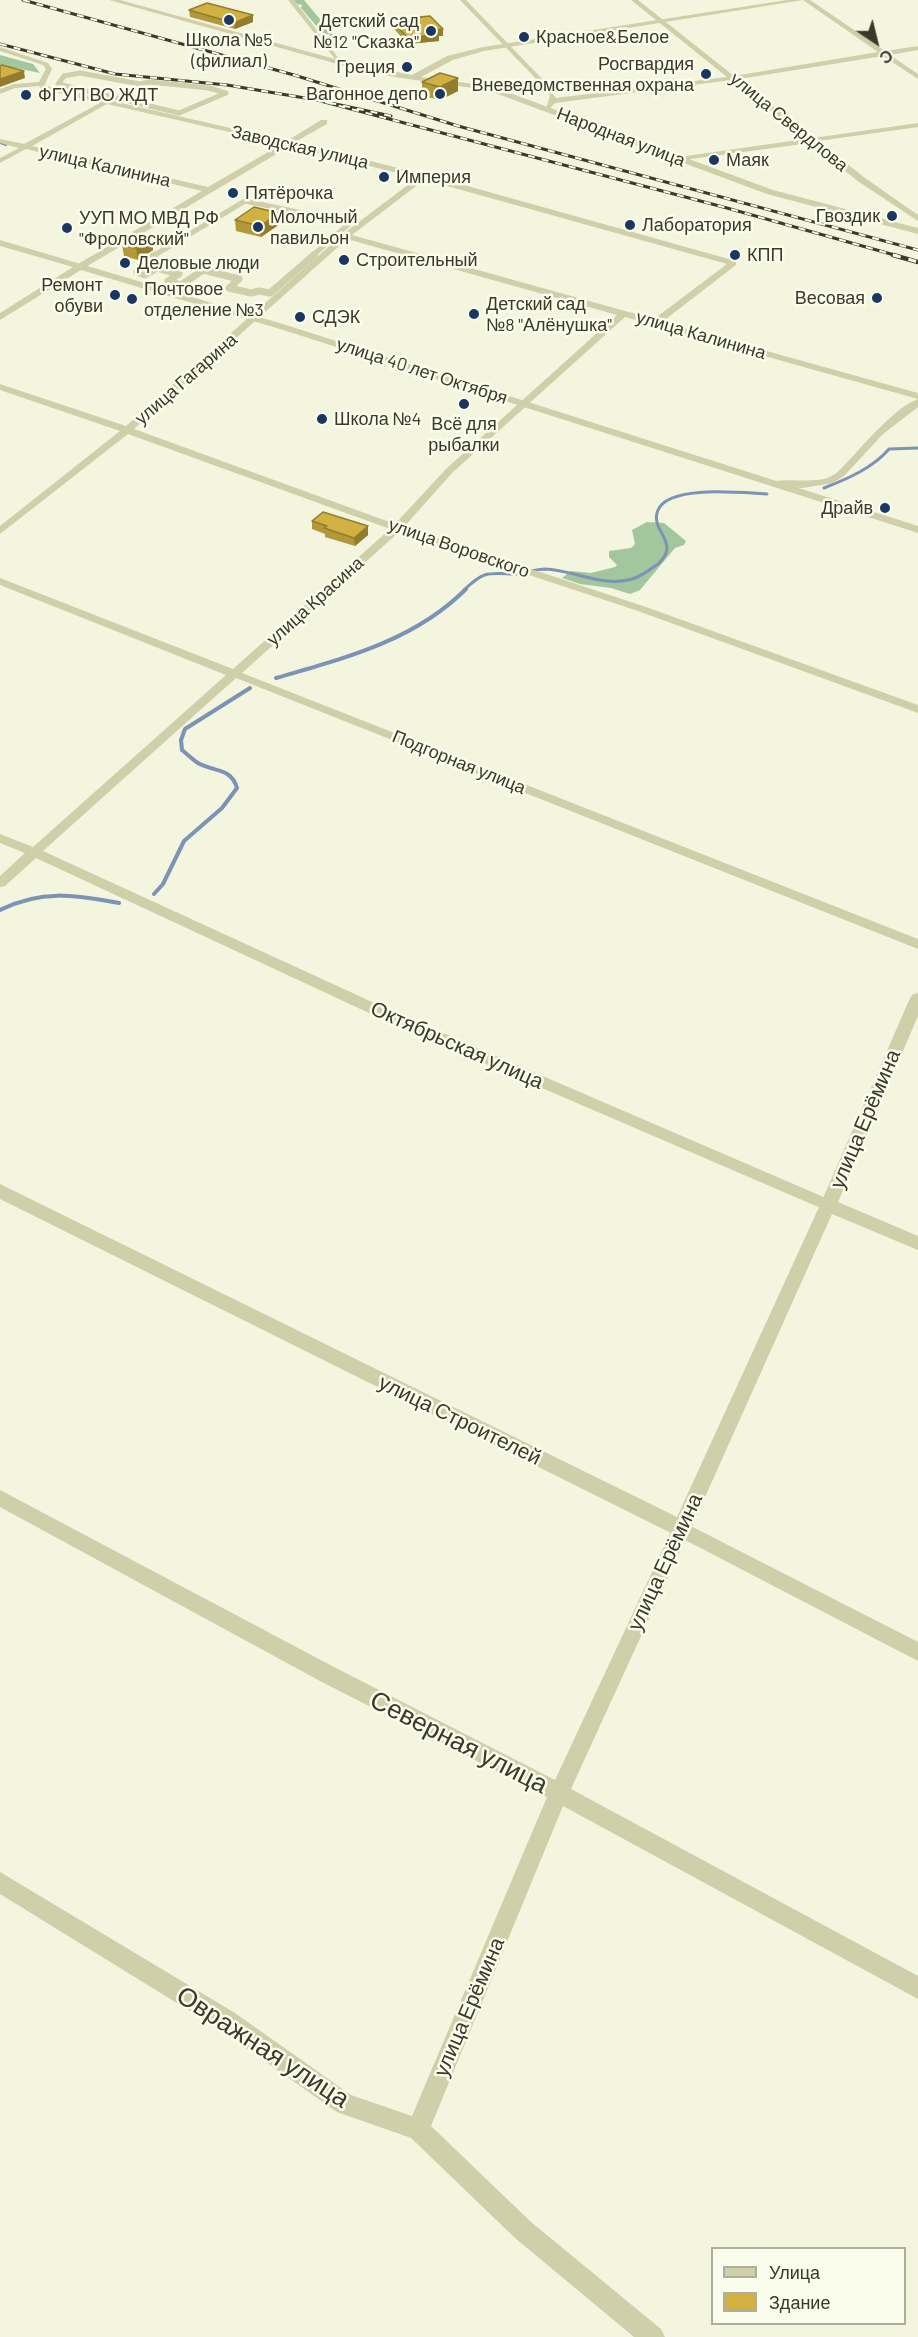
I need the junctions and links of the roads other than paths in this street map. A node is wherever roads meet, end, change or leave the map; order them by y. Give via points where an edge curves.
1 (112, 0) edge
2 (291, 0) edge
3 (463, 0) edge
4 (634, 0) edge
5 (800, 0) edge
6 (806, 0) edge
7 (661, 22) junction
8 (506, 45) junction
9 (918, 48) edge
10 (0, 49) edge
11 (884, 53) junction
12 (341, 63) junction
13 (81, 73) joint
14 (918, 77) edge
15 (413, 78) junction
16 (733, 78) junction
17 (41, 84) junction
18 (0, 92) edge
19 (553, 101) junction
20 (106, 102) junction
21 (546, 109) junction
22 (324, 122) dead end
23 (918, 126) edge
24 (811, 140) junction
25 (0, 141) edge
26 (287, 143) junction
27 (24, 147) junction
28 (679, 159) junction
29 (0, 161) edge
30 (423, 177) junction
31 (209, 190) junction
32 (918, 209) edge
33 (909, 210) junction
34 (918, 219) edge
35 (918, 231) edge
36 (346, 236) junction
37 (0, 243) edge
38 (81, 266) junction
39 (145, 274) joint
40 (624, 313) junction
41 (0, 317) edge
42 (255, 318) junction
43 (656, 322) junction
44 (0, 387) edge
45 (918, 396) edge
46 (918, 402) edge
47 (525, 404) junction
48 (127, 430) junction
49 (773, 484) junction
50 (397, 528) junction
51 (918, 530) edge
52 (0, 531) edge
53 (0, 581) edge
54 (234, 672) junction
55 (918, 709) edge
56 (0, 838) edge
57 (36, 853) junction
58 (0, 883) edge
59 (918, 945) edge
60 (918, 998) edge
61 (0, 1191) edge
62 (828, 1205) junction
63 (918, 1243) edge
64 (0, 1498) edge
65 (681, 1529) junction
66 (917, 1649) edge
67 (559, 1793) junction
68 (0, 1882) edge
69 (918, 1988) edge
70 (418, 2129) junction
71 (653, 2337) edge

1 - 12 street, Народная улица
2 - 12 street
3 - 8 street
4 - 7 street, улица Свердлова
5 - 7 street
6 - 11 street
7 - 8 street
7 - 16 street, улица Свердлова
8 - 15 street via 450,58
8 - 19 street via 543,83
9 - 11 street
10 - 17 street via 46,64 49,69
11 - 14 street
11 - 16 street
12 - 15 street, Народная улица
13 - 13 street via 64,76 58,84 179,113 226,93
15 - 21 street, Народная улица via 488,88
16 - 19 street
16 - 24 street, улица Свердлова
17 - 18 street, Заводская улица via 14,86
17 - 20 street, Заводская улица
19 - 21 street
20 - 26 street, Заводская улица
20 - 27 street
21 - 28 street, Народная улица
22 - 26 street
23 - 24 street
24 - 28 street
24 - 33 street, улица Свердлова via 870,186
25 - 27 street, улица Калинина
26 - 30 street, Заводская улица
26 - 31 street
27 - 29 street
27 - 31 street, улица Калинина
28 - 35 street, Народная улица via 770,192
30 - 36 street, улица Гагарина
30 - 43 street, Заводская улица via 733,263
31 - 38 street
32 - 33 street
33 - 34 street, улица Свердлова
36 - 40 street, улица Калинина
36 - 42 street, улица Гагарина
37 - 38 street, улица 40 лет Октября
38 - 41 street
38 - 42 street, улица 40 лет Октября
39 - 39 street via 137,272 149,265 141,262 245,201 350,223 270,294 229,288 239,279 203,270 182,285 168,281 179,274 157,268
40 - 43 street, улица Калинина
40 - 47 street, улица Красина
42 - 47 street, улица 40 лет Октября
42 - 48 street, улица Гагарина
43 - 45 street, улица Калинина
44 - 48 street, улица Воровского
46 - 49 street, улица 40 лет Октября via 880,432 830,481
47 - 49 street, улица 40 лет Октября
47 - 50 street, улица Красина via 449,471
48 - 50 street, улица Воровского
48 - 52 street, улица Гагарина
49 - 51 street, улица 40 лет Октября
50 - 54 street, улица Красина
50 - 55 street, улица Воровского via 642,609
53 - 54 street, Подгорная улица
54 - 57 street, улица Красина
54 - 59 street, Подгорная улица
56 - 57 street, Октябрьская улица
57 - 58 street, улица Красина
57 - 62 street, Октябрьская улица via 389,1016
60 - 62 street, улица Ерёмина
61 - 65 street, улица Строителей
62 - 63 street, Октябрьская улица
62 - 65 street, улица Ерёмина
64 - 67 street, Северная улица via 327,1674
65 - 66 street, улица Строителей
65 - 67 street, улица Ерёмина
67 - 69 street, Северная улица
67 - 70 street, улица Ерёмина
68 - 70 street, Овражная улица via 227,2021 345,2104
70 - 71 street, Овражная улица via 523,2230

